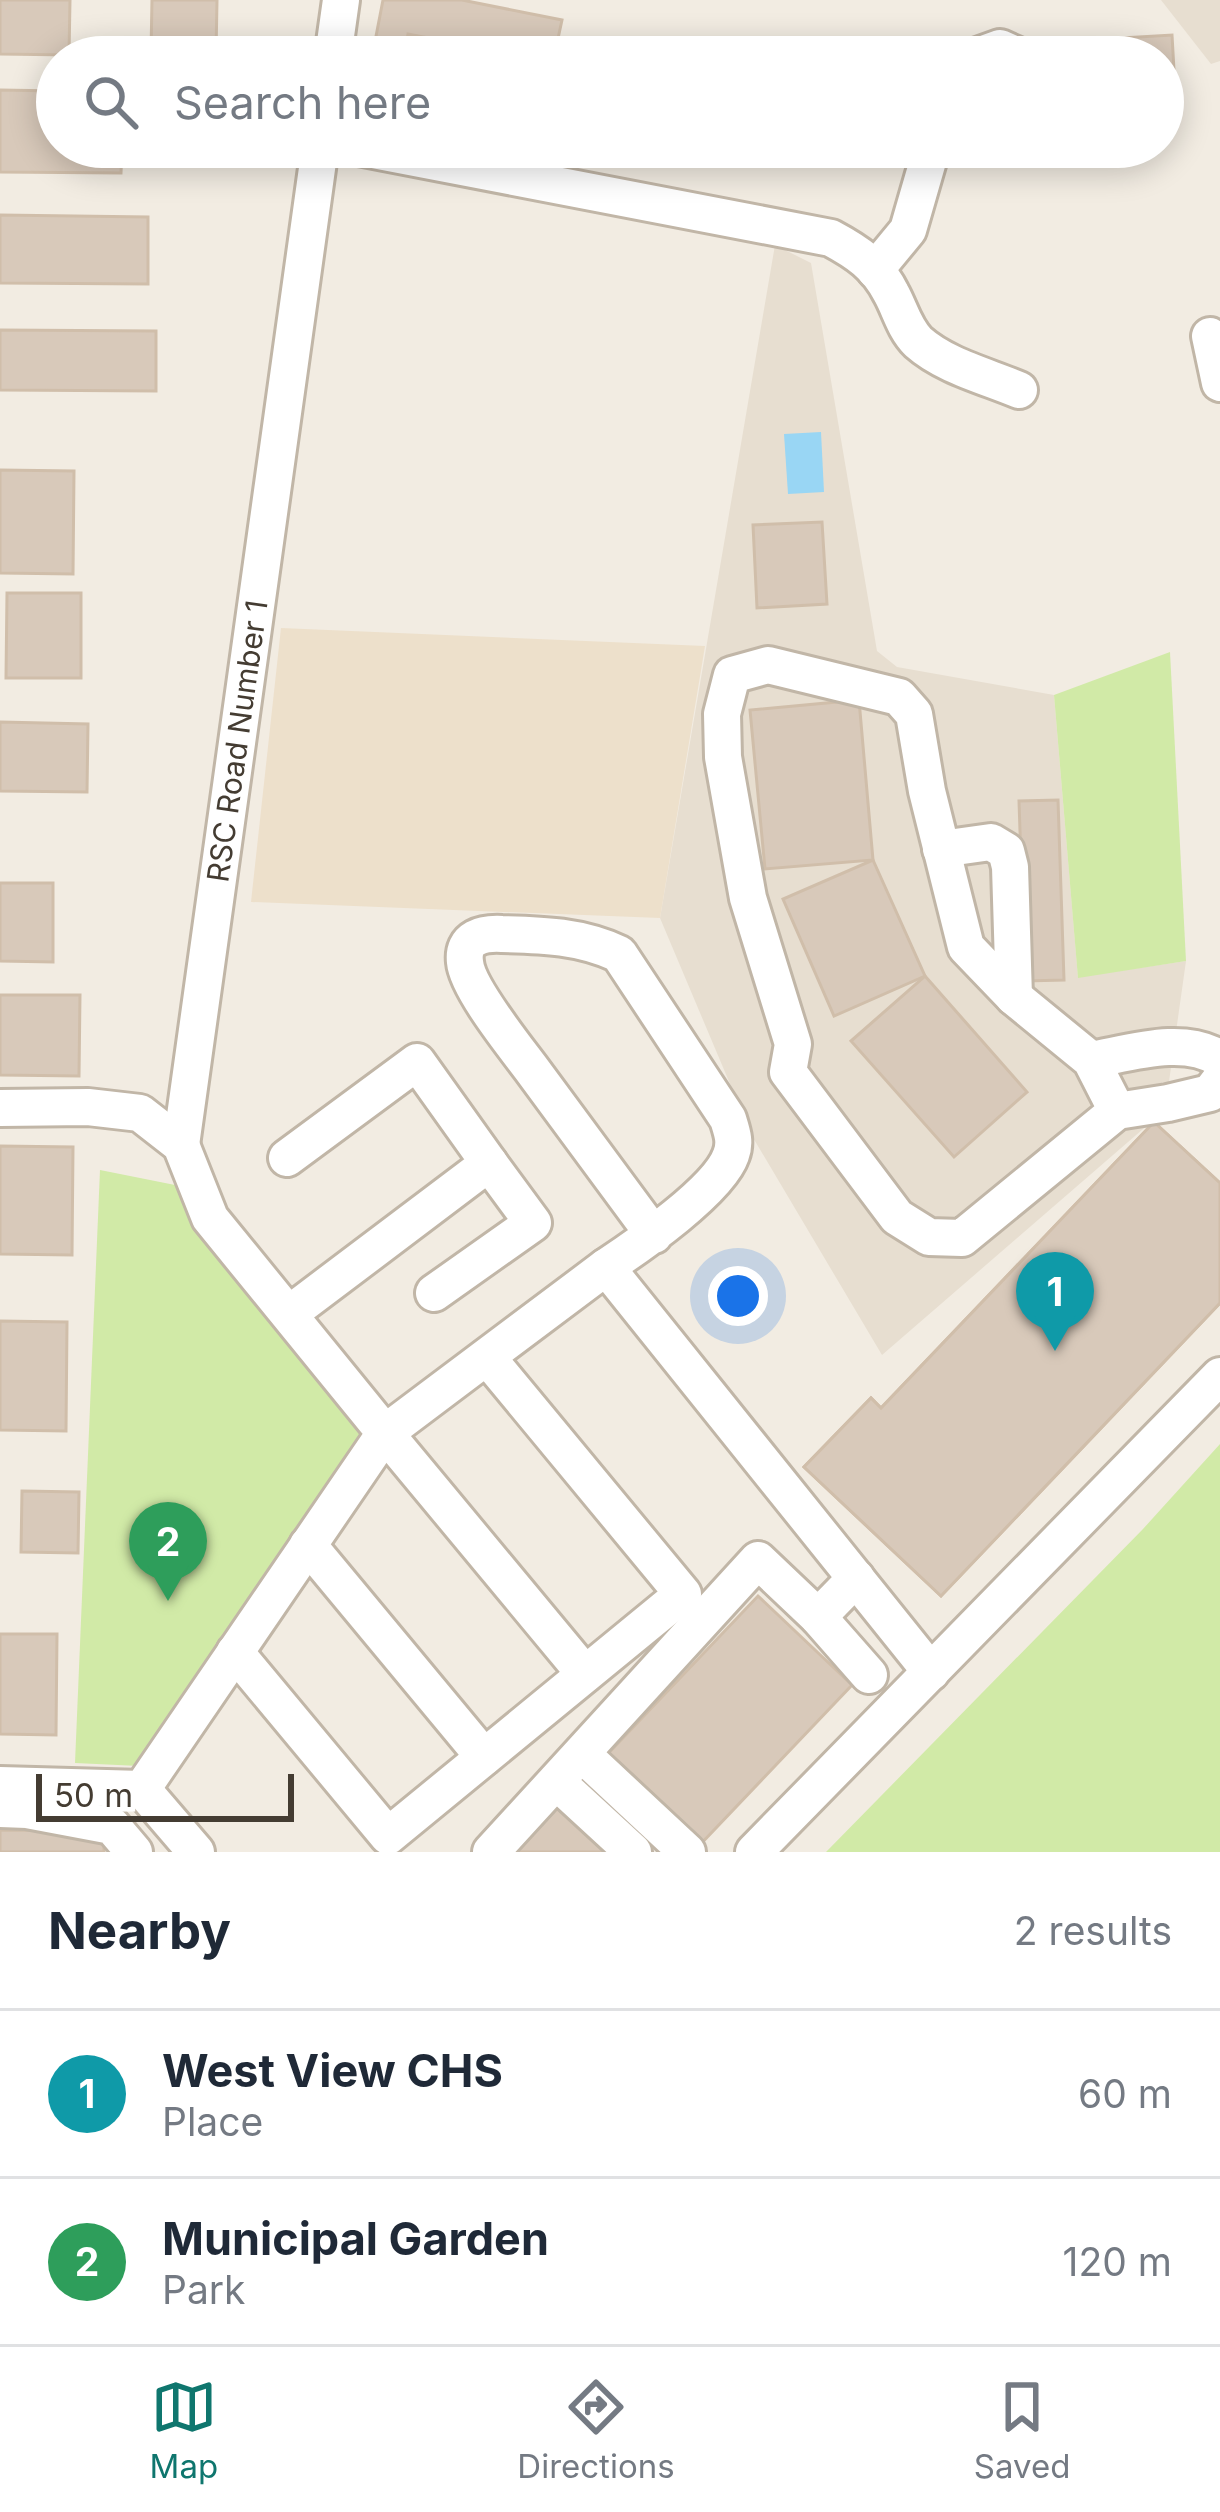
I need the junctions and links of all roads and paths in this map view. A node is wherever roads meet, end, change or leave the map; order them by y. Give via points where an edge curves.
1 (341, 0) edge
2 (336, 36) edge
3 (317, 168) edge
4 (467, 168) edge
5 (926, 168) edge
6 (875, 270) junction
7 (1210, 336) dead end
8 (1220, 383) edge
9 (1019, 390) dead end
10 (941, 849) junction
11 (1014, 997) junction
12 (1220, 1058) edge
13 (1090, 1060) junction
14 (1220, 1080) edge
15 (0, 1108) edge
16 (1118, 1111) junction
17 (181, 1145) junction
18 (286, 1158) dead end
19 (489, 1163) junction
20 (654, 1235) junction
21 (606, 1267) junction
22 (434, 1293) dead end
23 (289, 1314) junction
24 (487, 1357) junction
25 (1220, 1376) edge
26 (385, 1433) junction
27 (308, 1545) junction
28 (856, 1578) junction
29 (818, 1617) junction
30 (235, 1652) junction
31 (931, 1672) junction
32 (585, 1674) junction
33 (869, 1676) dead end
34 (582, 1754) junction
35 (484, 1757) junction
36 (557, 1782) junction
37 (0, 1785) edge
38 (142, 1789) junction
39 (0, 1809) edge
40 (134, 1852) edge
41 (196, 1852) edge
42 (491, 1852) edge
43 (633, 1852) edge
44 (687, 1852) edge
45 (754, 1852) edge

1 - 2 street
3 - 17 street, RSC Road Number 1
4 - 6 street via 830,238
5 - 6 street via 908,230
6 - 9 street via 918,341
7 - 8 street
10 - 11 street via 966,947
10 - 11 street via 991,842 1006,850
10 - 16 street via 914,714 899,697 768,665 732,675 723,757 748,898 793,1043 788,1072 897,1217 929,1238 962,1238
11 - 13 street
12 - 13 street via 1206,1049 1159,1048
13 - 16 street
14 - 16 street via 1210,1093
15 - 17 street via 140,1113
17 - 23 street via 210,1218
18 - 19 street via 417,1062
19 - 22 street via 533,1222
19 - 23 street
20 - 20 street via 731,1158 728,1119 619,954 559,936 484,933 471,940 464,965 489,1011
20 - 21 street
21 - 24 street
21 - 28 street
23 - 26 street
24 - 26 street
24 - 32 street via 683,1594
25 - 31 street
26 - 27 street
26 - 32 street
27 - 30 street
27 - 35 street
28 - 29 street
28 - 31 street
29 - 33 street
29 - 34 street via 758,1560
30 - 35 street via 388,1836
30 - 38 street
31 - 45 street
32 - 35 street
34 - 36 street
34 - 44 street
36 - 42 street
36 - 43 street
37 - 38 street
38 - 41 street
39 - 40 street via 112,1826

